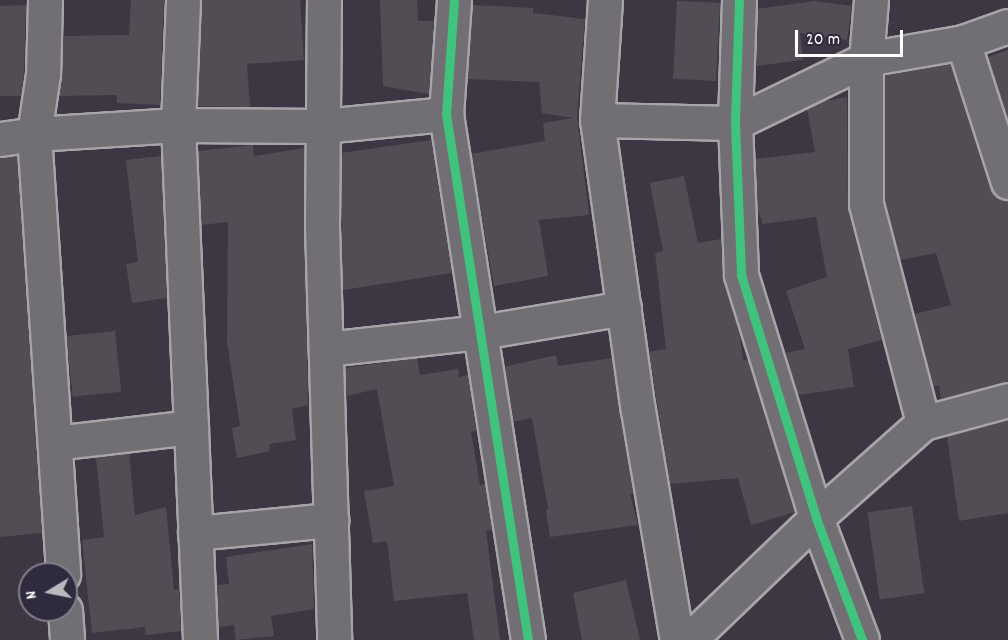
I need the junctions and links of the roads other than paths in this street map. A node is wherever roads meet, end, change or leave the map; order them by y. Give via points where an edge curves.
1 (45, 0) edge
2 (183, 0) edge
3 (324, 0) edge
4 (453, 0) edge
5 (605, 0) edge
6 (740, 0) edge
7 (871, 0) edge
8 (1008, 26) edge
9 (963, 42) junction
10 (866, 60) junction
11 (446, 114) junction
12 (597, 120) junction
13 (735, 123) junction
14 (178, 125) junction
15 (323, 126) junction
16 (34, 134) junction
17 (0, 139) edge
18 (1008, 182) edge
19 (624, 308) junction
20 (481, 332) junction
21 (326, 349) junction
22 (1008, 400) edge
23 (923, 423) junction
24 (191, 427) junction
25 (55, 443) junction
26 (816, 518) junction
27 (331, 520) junction
28 (195, 533) junction
29 (62, 562) edge
30 (66, 622) edge
31 (67, 640) edge
32 (200, 640) edge
33 (334, 640) edge
34 (528, 640) edge
35 (677, 640) edge
36 (689, 640) edge
37 (862, 640) edge

1 - 16 street via 43,74
2 - 14 street
3 - 15 street
4 - 11 street
5 - 12 street
6 - 13 street
7 - 10 street
8 - 9 street
9 - 10 street
9 - 18 street
10 - 13 street
10 - 23 street via 866,204
11 - 15 street
11 - 20 street
12 - 13 street
12 - 19 street
13 - 26 street via 741,275
14 - 15 street
14 - 16 street
14 - 24 street
15 - 21 street
16 - 17 street
16 - 25 street
19 - 20 street
19 - 35 street
20 - 21 street
20 - 34 street
21 - 27 street
22 - 23 street
23 - 26 street
24 - 25 street
24 - 28 street
25 - 29 street
26 - 36 street
26 - 37 street
27 - 28 street
27 - 33 street
28 - 32 street
30 - 31 street

